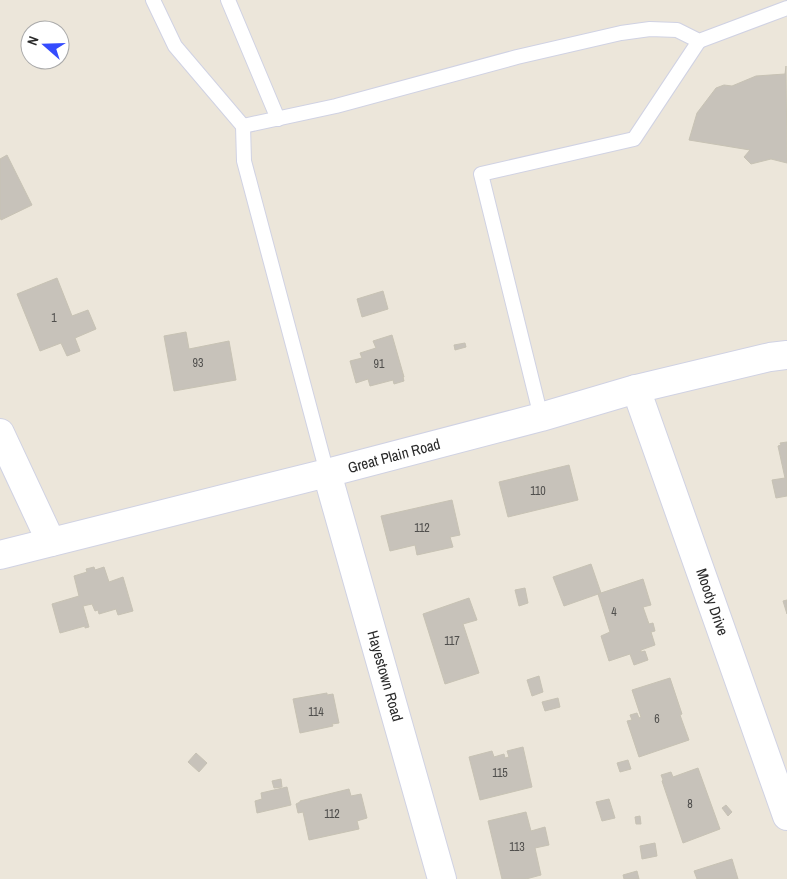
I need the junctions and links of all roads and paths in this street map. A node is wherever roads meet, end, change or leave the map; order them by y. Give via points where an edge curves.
1 (153, 0) edge
2 (228, 0) edge
3 (787, 8) edge
4 (698, 40) junction
5 (278, 119) junction
6 (242, 126) junction
7 (787, 355) edge
8 (636, 389) junction
9 (541, 417) junction
10 (0, 433) edge
11 (327, 474) junction
12 (51, 542) junction
13 (0, 555) edge
14 (787, 816) edge
15 (442, 879) edge

1 - 6 lane via 175,46
2 - 5 lane
3 - 4 lane
4 - 5 lane via 677,30 621,33
4 - 9 lane via 634,139 481,174
5 - 6 lane
6 - 11 lane via 244,160
7 - 8 street, Great Plain Road
8 - 9 street, Great Plain Road
8 - 14 street, Moody Drive
9 - 11 street, Great Plain Road
10 - 12 street
11 - 12 street, Great Plain Road
11 - 15 street, Hayestown Road
12 - 13 street, Great Plain Road

